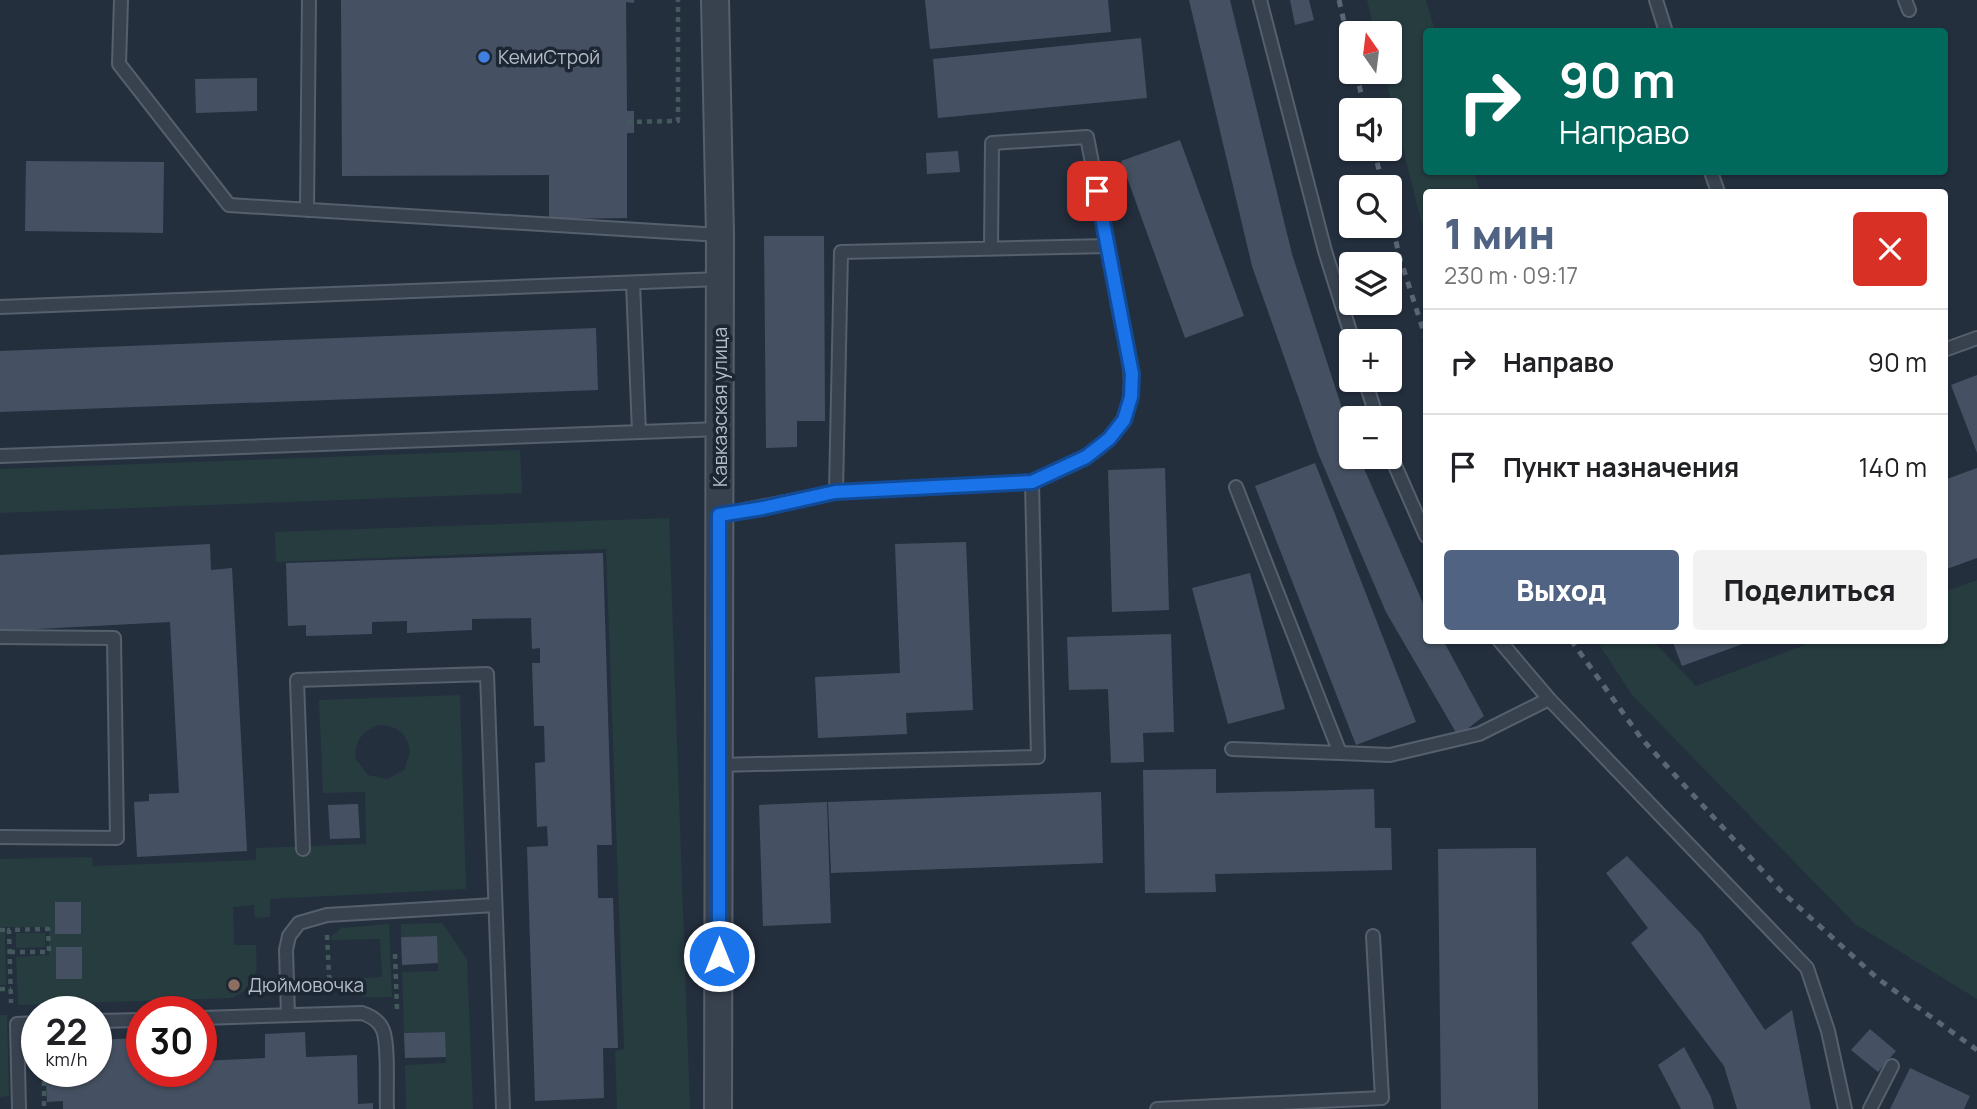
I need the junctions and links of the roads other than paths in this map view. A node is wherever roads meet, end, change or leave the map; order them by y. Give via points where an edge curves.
1 (121, 0) edge
2 (309, 0) edge
3 (715, 0) edge
4 (1260, 0) edge
5 (1656, 0) edge
6 (1665, 28) edge
7 (307, 210) junction
8 (720, 235) junction
9 (1108, 246) junction
10 (991, 249) junction
11 (720, 279) junction
12 (633, 283) junction
13 (0, 306) edge
14 (1349, 329) edge
15 (1977, 338) edge
16 (1948, 349) edge
17 (720, 429) junction
18 (639, 432) junction
19 (0, 456) edge
20 (1397, 469) edge
21 (1032, 482) junction
22 (1236, 487) dead end
23 (835, 492) junction
24 (719, 515) junction
25 (1423, 530) edge
26 (0, 637) edge
27 (1502, 644) edge
28 (1549, 699) junction
29 (1232, 748) dead end
30 (1340, 752) junction
31 (719, 765) junction
32 (0, 837) edge
33 (303, 849) dead end
34 (495, 905) junction
35 (1373, 936) dead end
36 (288, 1015) junction
37 (217, 1017) edge
38 (21, 1024) edge
39 (1892, 1066) dead end
40 (1382, 1104) edge
41 (19, 1109) edge
42 (387, 1109) edge
43 (503, 1109) edge
44 (718, 1109) edge
45 (1157, 1109) edge
46 (1845, 1109) edge
47 (1870, 1109) edge

1 - 7 lane via 119,64 229,205
2 - 7 lane
3 - 8 street, Кавказская улица
4 - 14 lane
5 - 6 lane
7 - 8 lane
8 - 11 street, Кавказская улица
9 - 10 lane
9 - 10 lane via 1087,137 992,143
9 - 21 lane via 1132,374 1124,420 1086,457
10 - 23 lane via 841,252
11 - 12 lane
11 - 17 street, Кавказская улица
12 - 13 lane
12 - 18 lane
15 - 16 lane
17 - 18 lane
17 - 24 street, Кавказская улица
18 - 19 lane
20 - 25 lane
21 - 23 lane
21 - 31 lane via 1038,757
22 - 30 lane
23 - 24 lane
24 - 31 street, Кавказская улица
26 - 32 lane via 114,638 117,838
27 - 28 lane
28 - 30 lane via 1479,734 1391,755
28 - 46 lane via 1807,968 1828,1031
29 - 30 lane
31 - 44 street, Кавказская улица
33 - 34 lane via 298,680 486,674
34 - 36 lane via 327,915 299,923 286,950
34 - 43 lane
35 - 40 lane
36 - 37 lane
36 - 42 lane via 362,1013 376,1020 384,1034
38 - 41 lane via 17,1024
39 - 47 lane
40 - 45 lane

